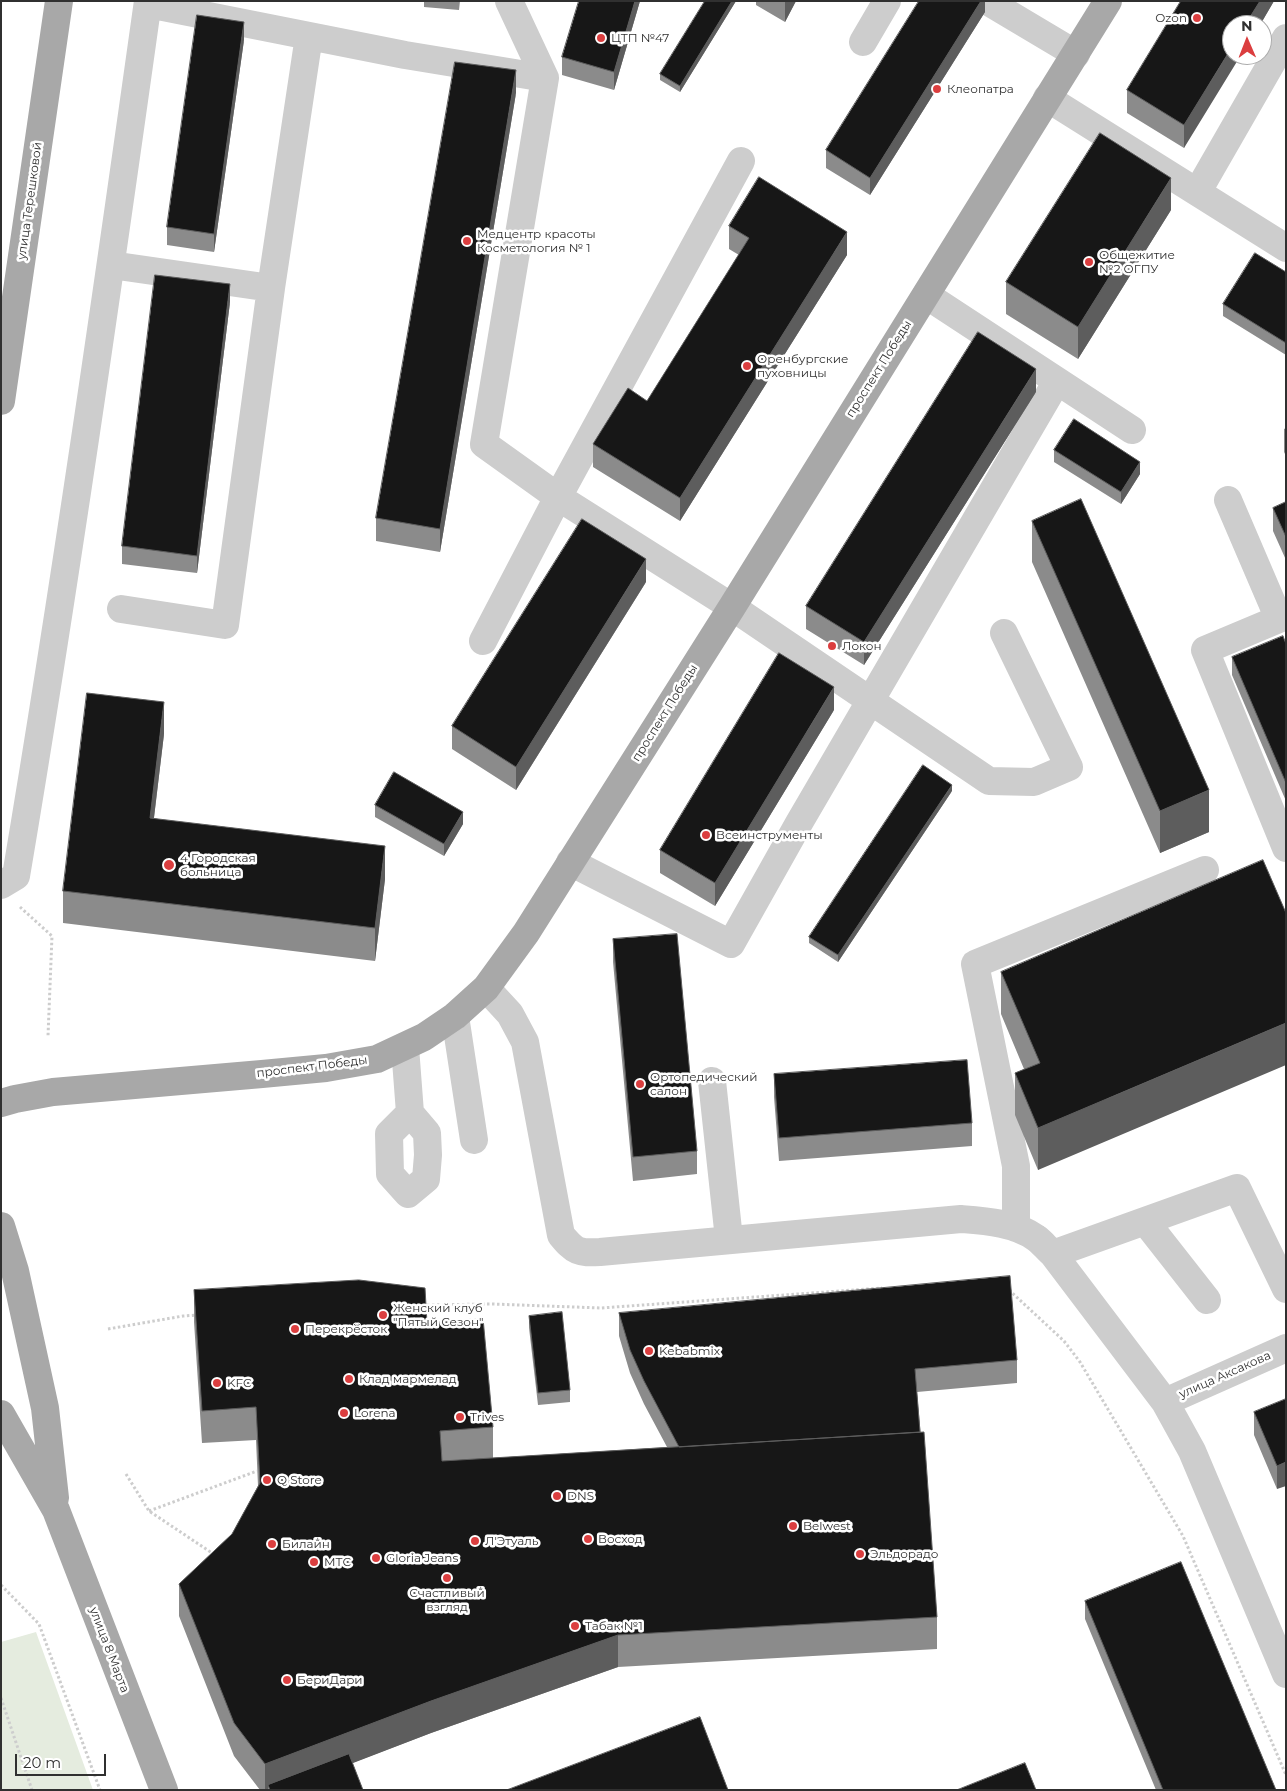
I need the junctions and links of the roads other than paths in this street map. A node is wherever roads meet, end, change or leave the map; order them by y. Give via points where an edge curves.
1 (59, 1) edge
2 (509, 1) edge
3 (887, 1) edge
4 (987, 1) edge
5 (1108, 1) edge
6 (148, 2) edge
7 (308, 36) junction
8 (1286, 38) edge
9 (863, 42) dead end
10 (1076, 54) junction
11 (545, 78) junction
12 (1048, 98) junction
13 (741, 161) dead end
14 (1198, 191) junction
15 (1286, 248) edge
16 (111, 265) junction
17 (271, 288) junction
18 (926, 294) junction
19 (1057, 381) junction
20 (1, 402) edge
21 (1132, 430) dead end
22 (558, 497) junction
23 (1228, 500) dead end
24 (732, 607) junction
25 (121, 609) dead end
26 (1283, 618) edge
27 (1004, 632) dead end
28 (483, 641) dead end
29 (870, 700) junction
30 (1286, 848) edge
31 (570, 862) junction
32 (1205, 870) dead end
33 (1, 884) edge
34 (486, 988) junction
35 (455, 1016) junction
36 (405, 1047) junction
37 (712, 1081) dead end
38 (1, 1103) edge
39 (410, 1113) dead end
40 (474, 1140) dead end
41 (1145, 1221) junction
42 (1, 1226) edge
43 (1016, 1228) junction
44 (729, 1239) junction
45 (1053, 1254) junction
46 (1286, 1289) edge
47 (1207, 1300) dead end
48 (1286, 1348) edge
49 (1165, 1402) junction
50 (1, 1414) edge
51 (56, 1510) junction
52 (1286, 1674) edge
53 (164, 1790) edge

1 - 20 main road, улица Терешковой
2 - 11 street
3 - 9 street
4 - 10 street
5 - 10 main road, проспект Победы
6 - 7 street
6 - 16 street
7 - 11 street
7 - 17 street
8 - 14 street
10 - 12 main road, проспект Победы
11 - 22 street via 484,444
12 - 14 street
12 - 18 main road, проспект Победы
13 - 22 street
14 - 15 street
16 - 17 street
16 - 33 street via 50,675 16,876
17 - 25 street via 225,625
18 - 19 street
18 - 24 main road, проспект Победы
19 - 21 street
19 - 29 street
22 - 24 street
22 - 28 street
23 - 26 street
24 - 29 street
24 - 31 main road, проспект Победы
26 - 30 street via 1205,650
27 - 29 street via 1069,766 1034,782 989,781
29 - 31 street via 731,944
31 - 34 main road, проспект Победы via 526,933
32 - 43 street via 975,964 1016,1166
34 - 35 main road, проспект Победы
34 - 44 street via 510,1014 525,1042 560,1235 571,1248 600,1252
35 - 36 main road, проспект Победы
35 - 40 street
36 - 38 main road, проспект Победы via 376,1059 326,1068 53,1092
36 - 39 street
37 - 44 street
41 - 45 street
41 - 46 street via 1237,1188
41 - 47 street
42 - 51 main road, улица 8 Марта via 15,1271 45,1408
43 - 44 street via 989,1221 961,1219
43 - 45 street via 1036,1238
45 - 49 street
48 - 49 street, улица Аксакова
49 - 52 street via 1192,1451
50 - 51 main road, улица 8 Марта
51 - 53 main road, улица 8 Марта

